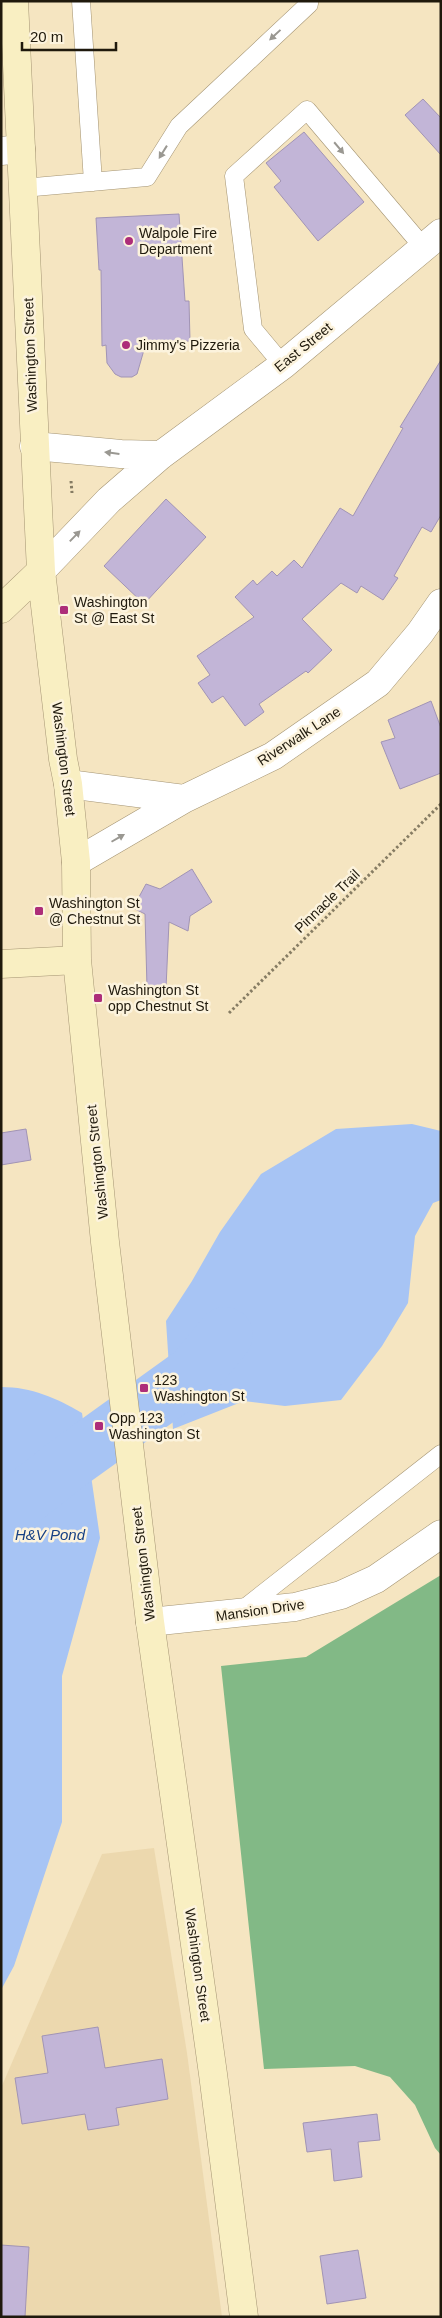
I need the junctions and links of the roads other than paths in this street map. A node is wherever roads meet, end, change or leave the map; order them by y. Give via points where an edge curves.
1 (14, 1) edge
2 (81, 1) edge
3 (309, 1) edge
4 (11, 150) edge
5 (92, 182) junction
6 (23, 188) junction
7 (432, 241) edge
8 (283, 365) junction
9 (34, 446) junction
10 (161, 455) junction
11 (41, 571) junction
12 (441, 603) edge
13 (1, 609) edge
14 (68, 784) junction
15 (184, 799) junction
16 (76, 862) junction
17 (77, 960) junction
18 (1, 964) edge
19 (441, 1454) edge
20 (441, 1534) edge
21 (237, 1614) junction
22 (150, 1622) junction
23 (244, 2317) edge

1 - 4 main road, Washington Street
2 - 5 lane
3 -> 5 lane via 179,126 147,177
4 - 6 main road, Washington Street
5 - 6 lane
6 - 9 main road, Washington Street
7 - 8 street, East Street
8 -> 7 lane via 253,329 234,176 307,110
8 - 10 street, East Street
10 -> 9 street
9 - 11 main road, Washington Street
11 -> 10 street, East Street via 109,500
11 - 13 main road
11 - 14 main road, Washington Street
12 - 15 street, Riverwalk Lane via 378,683 273,756
14 - 15 street
14 - 16 main road, Washington Street
16 -> 15 street, Riverwalk Lane
16 - 17 main road, Washington Street
17 - 18 main road
17 - 22 main road, Washington Street via 110,1287
19 - 21 lane
20 - 21 street, Mansion Drive via 376,1579 341,1595 295,1607
21 - 22 street, Mansion Drive
22 - 23 main road, Washington Street

